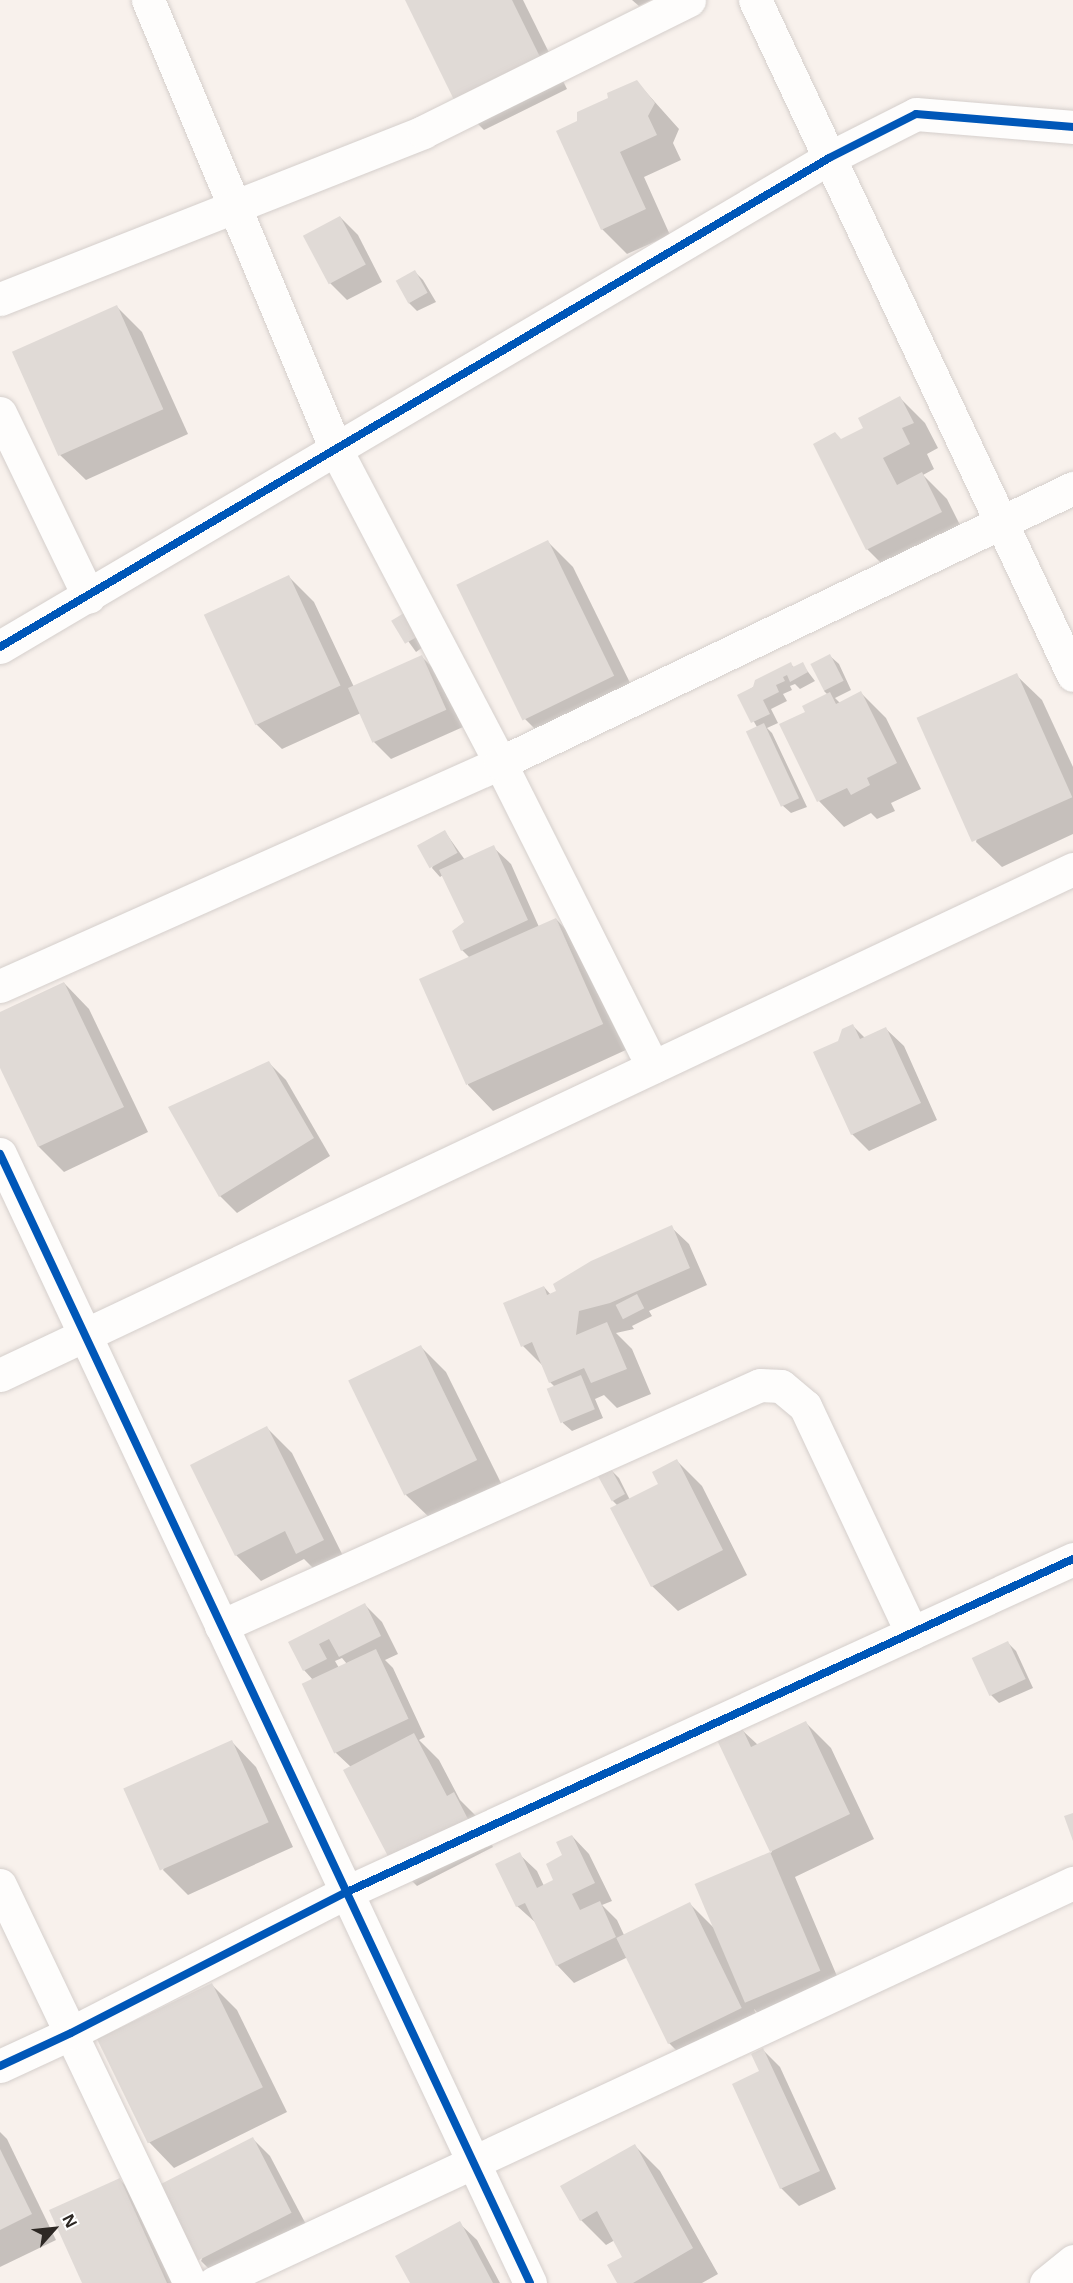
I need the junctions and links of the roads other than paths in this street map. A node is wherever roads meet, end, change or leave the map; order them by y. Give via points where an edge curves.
1 (148, 0) edge
2 (689, 0) edge
3 (755, 0) edge
4 (1073, 127) edge
5 (829, 158) junction
6 (235, 206) junction
7 (0, 299) edge
8 (0, 413) edge
9 (336, 450) junction
10 (1073, 488) edge
11 (1001, 523) junction
12 (89, 597) junction
13 (0, 647) edge
14 (1073, 675) edge
15 (500, 763) junction
16 (1073, 869) edge
17 (0, 986) edge
18 (653, 1067) junction
19 (0, 1154) edge
20 (85, 1335) junction
21 (0, 1375) edge
22 (1073, 1559) edge
23 (221, 1626) junction
24 (912, 1633) junction
25 (1073, 1883) edge
26 (0, 1885) edge
27 (347, 1892) junction
28 (71, 2033) junction
29 (0, 2066) edge
30 (473, 2163) junction
31 (1073, 2261) edge
32 (190, 2283) edge
33 (213, 2283) edge
34 (530, 2283) edge
35 (1046, 2283) edge

1 - 6 street
2 - 6 street via 423,132
3 - 5 street
4 - 5 street via 916,114
5 - 9 street
5 - 11 street
6 - 7 street
6 - 9 street
8 - 12 street
9 - 12 street
9 - 15 street
10 - 11 street
11 - 14 street
11 - 15 street
12 - 13 street
15 - 17 street
15 - 18 street
16 - 18 street
18 - 20 street
19 - 20 street
20 - 21 street
20 - 23 street
22 - 24 street
23 - 24 street via 760,1385 781,1386 805,1406
23 - 27 street
24 - 27 street
25 - 30 street
26 - 28 street
27 - 28 street
27 - 30 street
28 - 29 street
28 - 32 street
30 - 33 street
30 - 34 street
31 - 35 street

